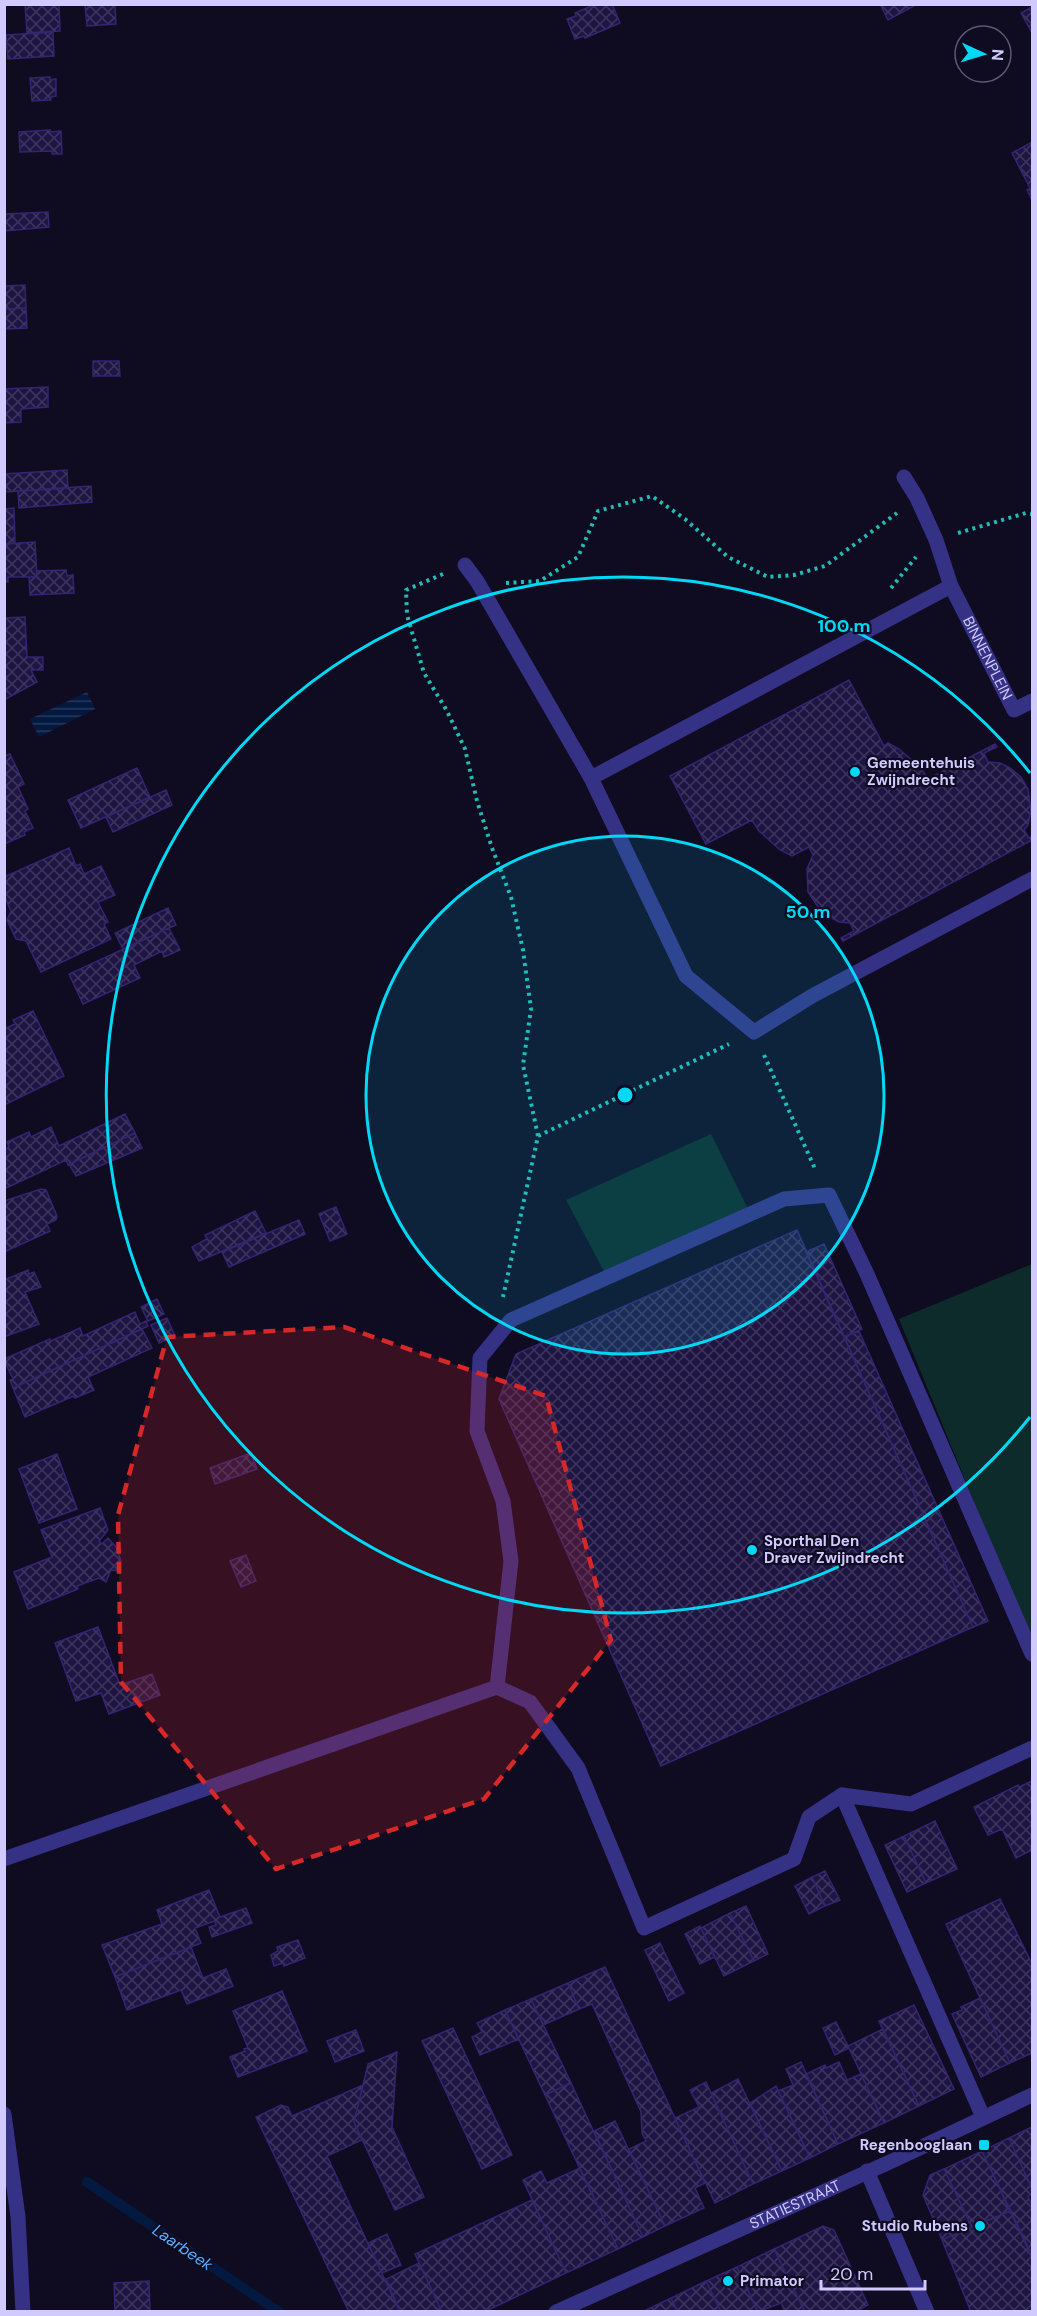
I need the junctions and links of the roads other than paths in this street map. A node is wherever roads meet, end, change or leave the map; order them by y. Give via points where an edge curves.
1 (904, 477) dead end
2 (465, 565) dead end
3 (951, 586) junction
4 (1032, 701) edge
5 (591, 778) junction
6 (1032, 879) edge
7 (1032, 1653) edge
8 (497, 1687) junction
9 (1032, 1748) edge
10 (842, 1795) junction
11 (4, 1859) edge
12 (1032, 2095) edge
13 (4, 2114) edge
14 (983, 2117) junction
15 (867, 2171) junction
16 (23, 2312) edge
17 (556, 2312) edge
18 (927, 2312) edge

1 - 3 street via 936,540
2 - 5 street
3 - 4 street, BINNENPLEIN via 1014,710
3 - 5 street
5 - 6 street via 686,976 754,1032 812,996
7 - 8 street via 829,1195 784,1199 511,1320 480,1358 477,1431 503,1501 511,1561
8 - 10 street via 530,1702 578,1768 644,1928 794,1859 809,1817
8 - 11 street
9 - 10 street via 911,1804
10 - 14 street
12 - 14 street, STATIESTRAAT
13 - 16 street via 18,2217
14 - 15 street, STATIESTRAAT
15 - 17 street, STATIESTRAAT
15 - 18 street

